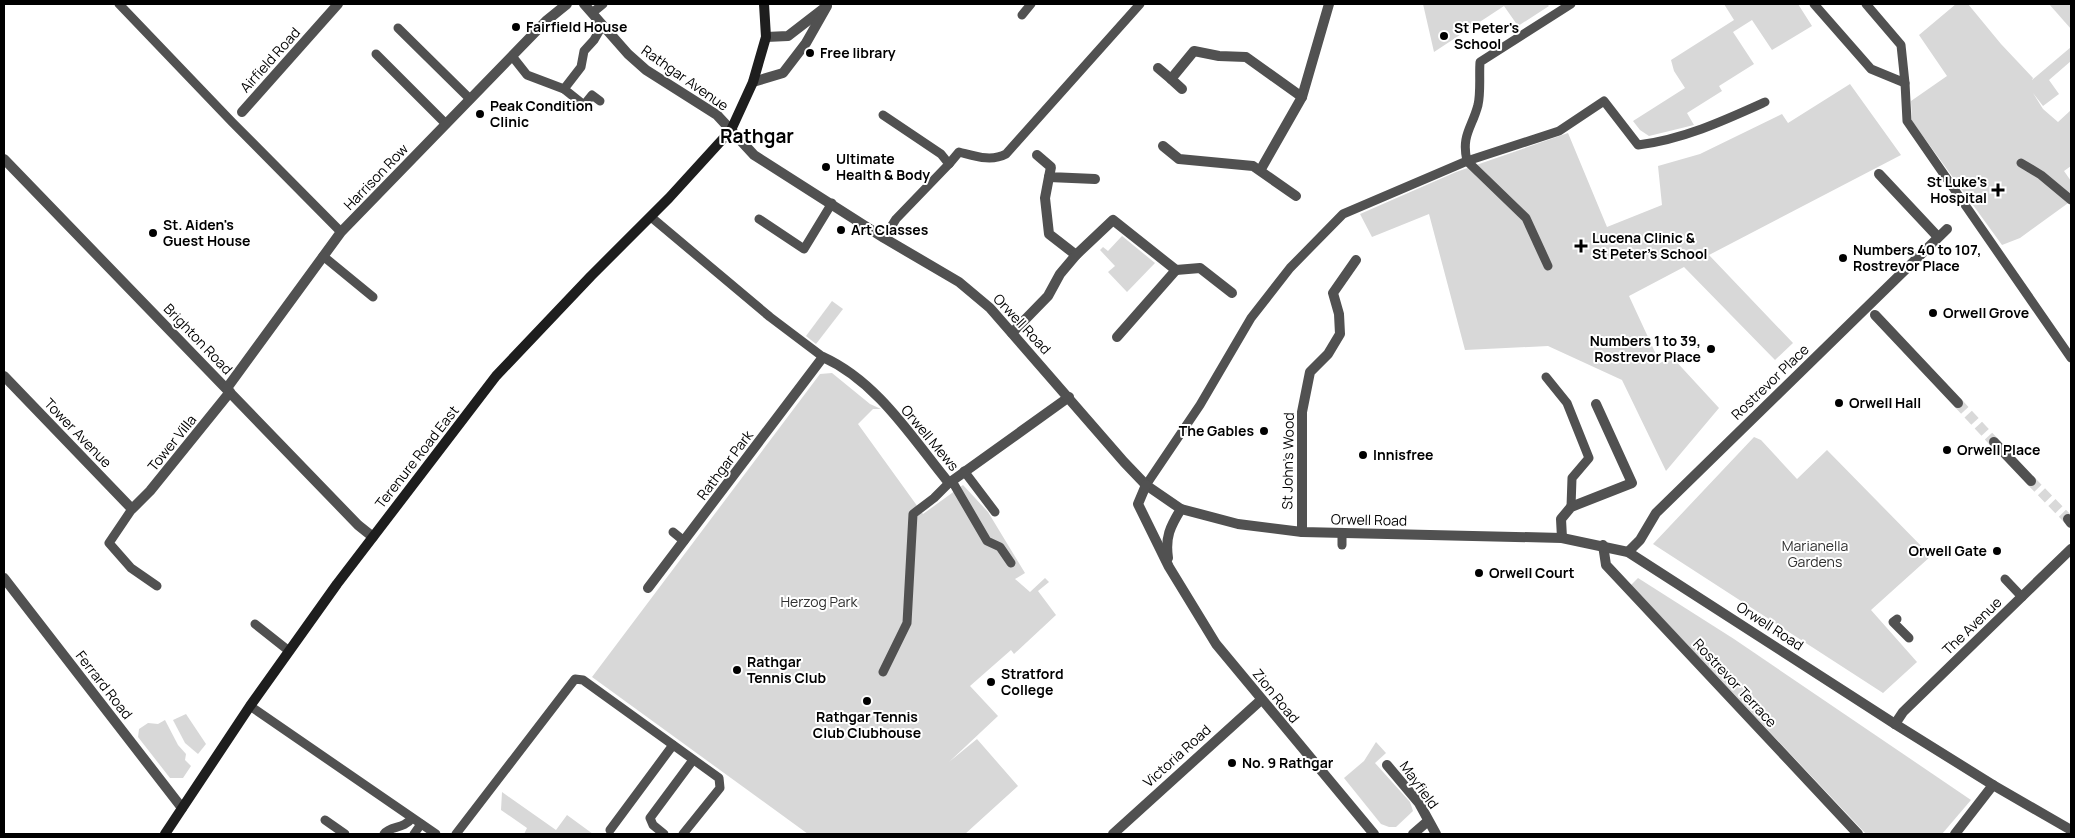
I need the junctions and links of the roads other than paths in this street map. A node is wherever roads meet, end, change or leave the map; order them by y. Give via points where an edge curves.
1 (119, 4) edge
2 (338, 4) edge
3 (567, 4) edge
4 (584, 4) edge
5 (603, 4) edge
6 (764, 4) edge
7 (1031, 4) edge
8 (1140, 4) edge
9 (1329, 4) edge
10 (1571, 4) edge
11 (1814, 4) edge
12 (1866, 4) edge
13 (828, 5) edge
14 (592, 13) junction
15 (1022, 15) dead end
16 (602, 26) junction
17 (398, 28) dead end
18 (766, 37) junction
19 (376, 54) dead end
20 (512, 56) junction
21 (1158, 68) dead end
22 (1171, 79) junction
23 (753, 82) junction
24 (1905, 83) junction
25 (564, 89) junction
26 (1182, 89) dead end
27 (1302, 97) junction
28 (470, 99) junction
29 (600, 101) dead end
30 (1765, 102) dead end
31 (242, 112) dead end
32 (883, 115) dead end
33 (446, 124) junction
34 (731, 130) junction
35 (1163, 146) dead end
36 (1037, 154) dead end
37 (4, 159) edge
38 (1466, 161) junction
39 (2021, 163) dead end
40 (949, 164) junction
41 (1261, 169) junction
42 (1879, 174) dead end
43 (1049, 177) junction
44 (1095, 179) dead end
45 (1296, 196) dead end
46 (2071, 200) edge
47 (832, 204) junction
48 (651, 217) junction
49 (759, 219) dead end
50 (1947, 229) dead end
51 (340, 232) junction
52 (1938, 237) junction
53 (884, 238) junction
54 (1076, 255) junction
55 (323, 256) junction
56 (1356, 260) dead end
57 (1548, 266) dead end
58 (1176, 270) junction
59 (1232, 293) dead end
60 (373, 297) dead end
61 (1875, 315) dead end
62 (1012, 333) junction
63 (1117, 337) dead end
64 (823, 357) junction
65 (2071, 358) edge
66 (4, 376) edge
67 (1546, 377) dead end
68 (229, 390) junction
69 (1069, 397) junction
70 (1958, 403) tunnel mouth
71 (1596, 404) dead end
72 (1994, 442) tunnel mouth
73 (964, 471) junction
74 (2032, 481) tunnel mouth
75 (950, 482) junction
76 (1146, 485) junction
77 (1571, 508) junction
78 (132, 509) junction
79 (1181, 509) junction
80 (994, 512) dead end
81 (674, 532) dead end
82 (1302, 532) junction
83 (1342, 534) junction
84 (373, 537) junction
85 (1562, 538) junction
86 (684, 541) junction
87 (1342, 545) dead end
88 (1603, 545) junction
89 (2071, 549) edge
90 (1628, 552) junction
91 (1011, 563) dead end
92 (1168, 566) junction
93 (4, 578) edge
94 (2005, 579) dead end
95 (157, 586) dead end
96 (648, 588) dead end
97 (2022, 597) junction
98 (1897, 619) dead end
99 (255, 624) dead end
100 (1909, 638) dead end
101 (289, 651) junction
102 (883, 672) dead end
103 (1261, 700) junction
104 (250, 706) junction
105 (1895, 724) junction
106 (673, 746) junction
107 (693, 760) junction
108 (1388, 765) dead end
109 (1993, 786) junction
110 (182, 808) junction
111 (412, 818) junction
112 (325, 820) dead end
113 (1428, 821) junction
114 (421, 824) junction
115 (610, 830) dead end
116 (2071, 830) edge
117 (165, 834) edge
118 (345, 834) edge
119 (384, 834) edge
120 (414, 834) edge
121 (436, 834) edge
122 (456, 834) edge
123 (664, 834) edge
124 (683, 834) edge
125 (1113, 834) edge
126 (1374, 834) edge
127 (1413, 834) edge
128 (1436, 834) edge
129 (1858, 834) edge
130 (1955, 834) edge

1 - 51 lane
2 - 31 street, Airfield Road
3 - 20 street, Harrison Row
4 - 14 street, Rathgar Avenue
5 - 14 lane
6 - 18 main road, Terenure Road East
7 - 15 lane
8 - 40 lane via 1006,154 998,159 959,152
9 - 27 street
10 - 38 lane via 1480,62 1478,105 1467,130
11 - 24 lane via 1871,69
12 - 24 lane via 1902,45
13 - 18 street via 788,36
13 - 23 street via 806,43 783,73
14 - 16 street, Rathgar Avenue
16 - 25 lane via 584,51 581,67
16 - 34 street, Rathgar Avenue via 646,70 717,115
17 - 28 lane
18 - 23 main road, Terenure Road East
19 - 33 lane
20 - 25 lane via 527,75
20 - 28 street, Harrison Row
21 - 22 street
22 - 26 street
22 - 27 street via 1194,51 1246,57
23 - 34 main road, Terenure Road East
24 - 65 lane via 1908,121
25 - 29 lane via 584,105 592,95
27 - 41 street
28 - 33 street, Harrison Row
30 - 38 lane via 1703,130 1665,142 1638,145 1604,101 1559,130
32 - 40 lane via 941,154
33 - 51 street, Harrison Row
34 - 47 street, Orwell Road via 754,155
34 - 48 main road, Terenure Road East
35 - 41 street via 1179,159
36 - 43 street via 1051,167
37 - 68 street, Brighton Road
38 - 57 lane via 1526,218
38 - 76 lane via 1343,214 1290,268 1251,318 1200,405
39 - 46 lane
40 - 53 lane via 896,219
41 - 45 street
42 - 52 street
43 - 44 street
43 - 54 street via 1045,198 1049,234
47 - 49 lane via 804,249
47 - 53 street, Orwell Road
48 - 64 lane
48 - 84 main road, Terenure Road East via 496,376
50 - 52 street, Rostrevor Place
51 - 55 street, Harrison Row
52 - 90 street, Rostrevor Place via 1656,513 1640,540
53 - 62 street, Orwell Road via 959,282 990,308
54 - 58 street via 1113,220
54 - 62 street via 1048,296
55 - 60 lane
55 - 68 street, Harrison Row
56 - 82 street, St John's Wood via 1333,293 1340,334 1328,354 1310,372 1305,396 1302,412
58 - 59 street via 1200,268
58 - 63 street
61 - 70 street
62 - 69 street, Orwell Road
64 - 75 street, Orwell Mews via 864,382
64 - 86 street, Rathgar Park
66 - 78 street, Tower Avenue
67 - 77 lane via 1567,403 1589,458 1572,478
68 - 78 street, Tower Villa via 150,491
68 - 84 street, Brighton Road
69 - 73 street, Orwell Mews
69 - 76 street, Orwell Road
71 - 77 street via 1632,483
72 - 74 street
73 - 75 street, Orwell Mews
73 - 80 lane
75 - 91 lane via 987,541 1000,547
75 - 102 lane via 913,514 907,623
76 - 79 street, Orwell Road
76 - 92 street, Zion Road via 1138,504
77 - 85 street via 1562,519
78 - 95 lane via 109,543 131,568
79 - 82 street, Orwell Road via 1238,524
79 - 92 street, Zion Road via 1166,542
81 - 86 lane
82 - 83 street, Orwell Road
83 - 85 street, Orwell Road
83 - 87 lane
84 - 101 main road, Terenure Road East
85 - 88 street, Orwell Road
86 - 96 street, Rathgar Park
88 - 90 street, Orwell Road
88 - 129 street, Rostrevor Terrace via 1606,565
89 - 97 street, The Avenue
90 - 105 street, Orwell Road
92 - 103 street, Zion Road via 1216,644
93 - 110 street, Ferrard Road
94 - 97 lane
97 - 105 street, The Avenue via 1903,712
98 - 100 lane via 1894,622
99 - 101 lane
101 - 104 main road, Terenure Road East
103 - 125 street, Victoria Road
103 - 126 street, Zion Road
104 - 110 main road, Terenure Road East
104 - 111 lane
105 - 109 street, Orwell Road
106 - 107 lane
106 - 115 lane
106 - 122 lane via 583,680 575,679
107 - 123 lane via 650,818 652,825
107 - 124 lane via 719,778 720,788
108 - 113 street, Mayfield via 1419,803
109 - 116 street, Orwell Road
109 - 130 street
110 - 117 main road, Terenure Road East
111 - 114 lane
111 - 119 lane via 407,825
112 - 118 lane
113 - 127 street, Mayfield
113 - 128 street, Mayfield
114 - 120 lane
114 - 121 lane

